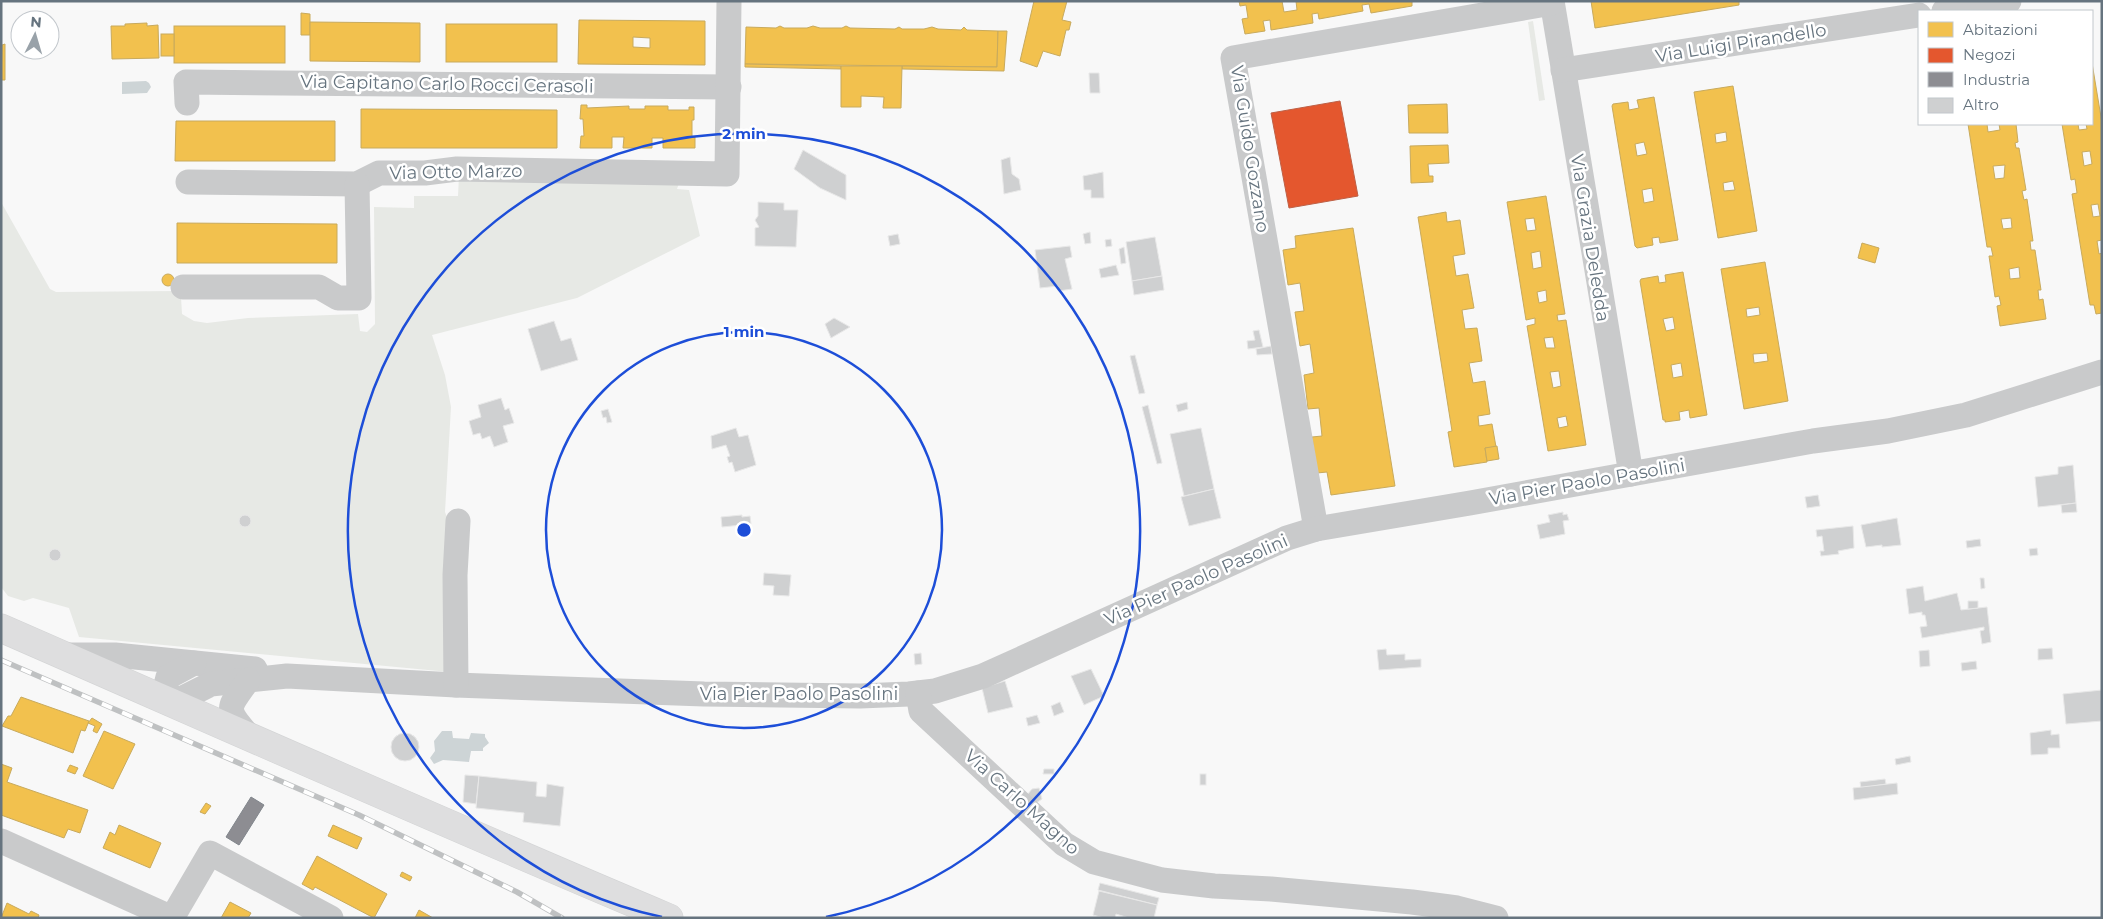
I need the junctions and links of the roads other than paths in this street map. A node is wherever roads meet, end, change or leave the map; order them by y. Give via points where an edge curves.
1 (729, 1) edge
2 (2009, 1) edge
3 (1552, 2) edge
4 (1917, 10) edge
5 (1950, 10) edge
6 (1563, 70) junction
7 (728, 87) junction
8 (187, 103) dead end
9 (188, 182) dead end
10 (357, 184) junction
11 (183, 287) dead end
12 (2102, 372) edge
13 (1631, 474) junction
14 (458, 521) dead end
15 (1316, 529) junction
16 (1, 628) edge
17 (63, 655) junction
18 (194, 663) junction
19 (287, 676) junction
20 (248, 680) junction
21 (456, 685) junction
22 (918, 693) junction
23 (170, 704) junction
24 (248, 735) junction
25 (1, 841) edge
26 (172, 918) edge
27 (330, 918) edge
28 (669, 918) edge
29 (1496, 918) edge

1 - 7 street
2 - 5 street
3 - 6 street, Via Grazia Deledda
3 - 15 street, Via Guido Gozzano via 1234,58
4 - 6 street, Via Luigi Pirandello
6 - 13 street, Via Grazia Deledda
7 - 8 street, Via Capitano Carlo Rocci Cerasoli via 186,82
7 - 10 street, Via Otto Marzo via 727,174 457,169 425,174 379,173
9 - 10 street, Via Otto Marzo
10 - 11 street via 359,298 338,298 319,287
12 - 13 street, Via Pier Paolo Pasolini via 1966,415
13 - 15 street, Via Pier Paolo Pasolini
14 - 21 street
15 - 22 street, Via Pier Paolo Pasolini via 1287,538 983,676
16 - 17 main road
17 - 18 street, Via Pier Paolo Pasolini via 115,655
17 - 23 main road
18 - 19 street, Via Pier Paolo Pasolini via 245,667
18 - 23 street via 168,677 165,689
19 - 20 street, Via Pier Paolo Pasolini
19 - 21 street, Via Pier Paolo Pasolini
20 - 23 street, Via Pier Paolo Pasolini via 211,684
20 - 24 street via 232,704 232,716
21 - 22 street, Via Pier Paolo Pasolini via 704,694 860,696
22 - 29 street, Via Carlo Magno via 921,710 1064,844 1094,862 1162,880 1412,902 1457,908
23 - 24 main road
24 - 28 main road
25 - 26 street
26 - 27 street via 210,853

